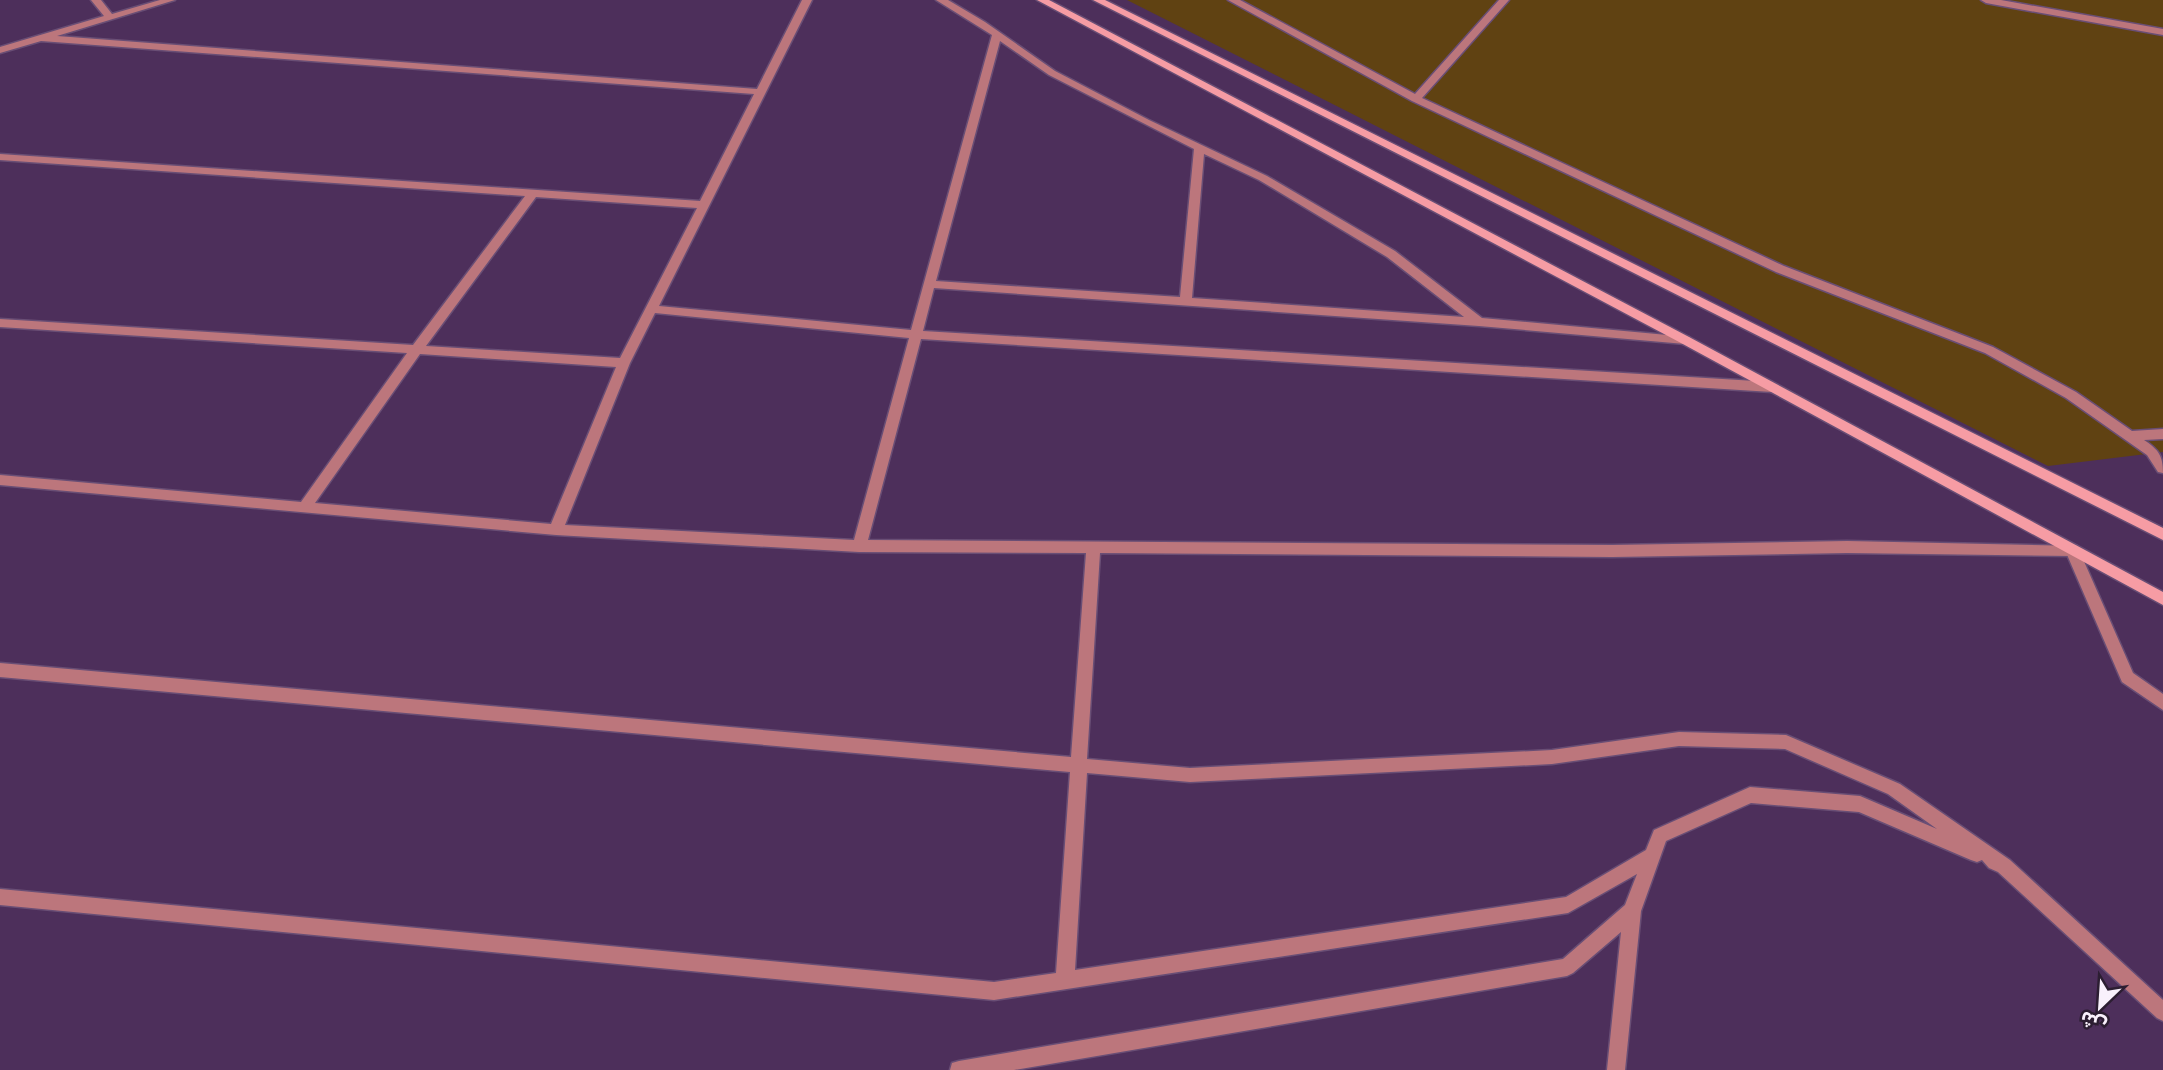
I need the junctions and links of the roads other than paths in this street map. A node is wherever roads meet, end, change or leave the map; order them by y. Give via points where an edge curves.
1 (96, 0) edge
2 (170, 0) edge
3 (807, 0) edge
4 (941, 0) edge
5 (1042, 0) edge
6 (1098, 0) edge
7 (1233, 0) edge
8 (1504, 0) edge
9 (1986, 0) edge
10 (110, 18) junction
11 (2163, 32) edge
12 (997, 34) junction
13 (41, 38) junction
14 (0, 50) edge
15 (761, 92) junction
16 (1416, 99) junction
17 (1199, 148) junction
18 (0, 157) edge
19 (533, 193) junction
20 (704, 205) junction
21 (929, 284) junction
22 (1186, 302) junction
23 (652, 309) junction
24 (1479, 322) junction
25 (0, 323) edge
26 (916, 335) junction
27 (1685, 340) junction
28 (416, 350) junction
29 (624, 363) junction
30 (1772, 387) junction
31 (2163, 434) edge
32 (2131, 436) junction
33 (2163, 468) edge
34 (0, 481) edge
35 (304, 508) junction
36 (556, 530) junction
37 (2163, 534) edge
38 (859, 546) junction
39 (1093, 549) junction
40 (2072, 551) junction
41 (2163, 598) edge
42 (0, 670) edge
43 (2163, 703) edge
44 (1080, 765) junction
45 (1652, 856) junction
46 (2004, 866) junction
47 (0, 897) edge
48 (1632, 911) junction
49 (1065, 980) junction
50 (2163, 1012) edge
51 (959, 1070) edge
52 (1616, 1070) edge

1 - 10 street
2 - 10 street
3 - 15 street
4 - 12 street
5 - 27 main road
6 - 37 main road
7 - 16 street
8 - 16 street
9 - 11 street
10 - 13 street
12 - 17 street via 1052,73
12 - 21 street
13 - 14 street
13 - 15 street
15 - 20 street
16 - 32 street via 1780,269 1989,350 2071,394
17 - 22 street
17 - 24 street via 1263,178 1391,254
18 - 19 street
19 - 20 street
19 - 28 street
20 - 23 street
21 - 22 street
21 - 26 street
22 - 24 street
23 - 26 street
23 - 29 street
24 - 27 street
25 - 28 street
26 - 30 street
26 - 38 street
27 - 30 main road
28 - 29 street
28 - 35 street
29 - 36 street
30 - 40 main road
31 - 32 street
32 - 33 street via 2152,452
34 - 35 street
35 - 36 street
36 - 38 street
38 - 39 street
39 - 40 street via 1847,547
39 - 44 street
40 - 41 main road
40 - 43 street via 2127,677
42 - 44 street
44 - 46 street via 1190,775 1552,757 1679,739 1786,742 1894,789
44 - 49 street
45 - 46 street via 1660,836 1750,795 1860,804
45 - 48 street
45 - 49 street via 1568,905
46 - 50 street
47 - 49 street via 994,991
48 - 51 street via 1567,967
48 - 52 street

